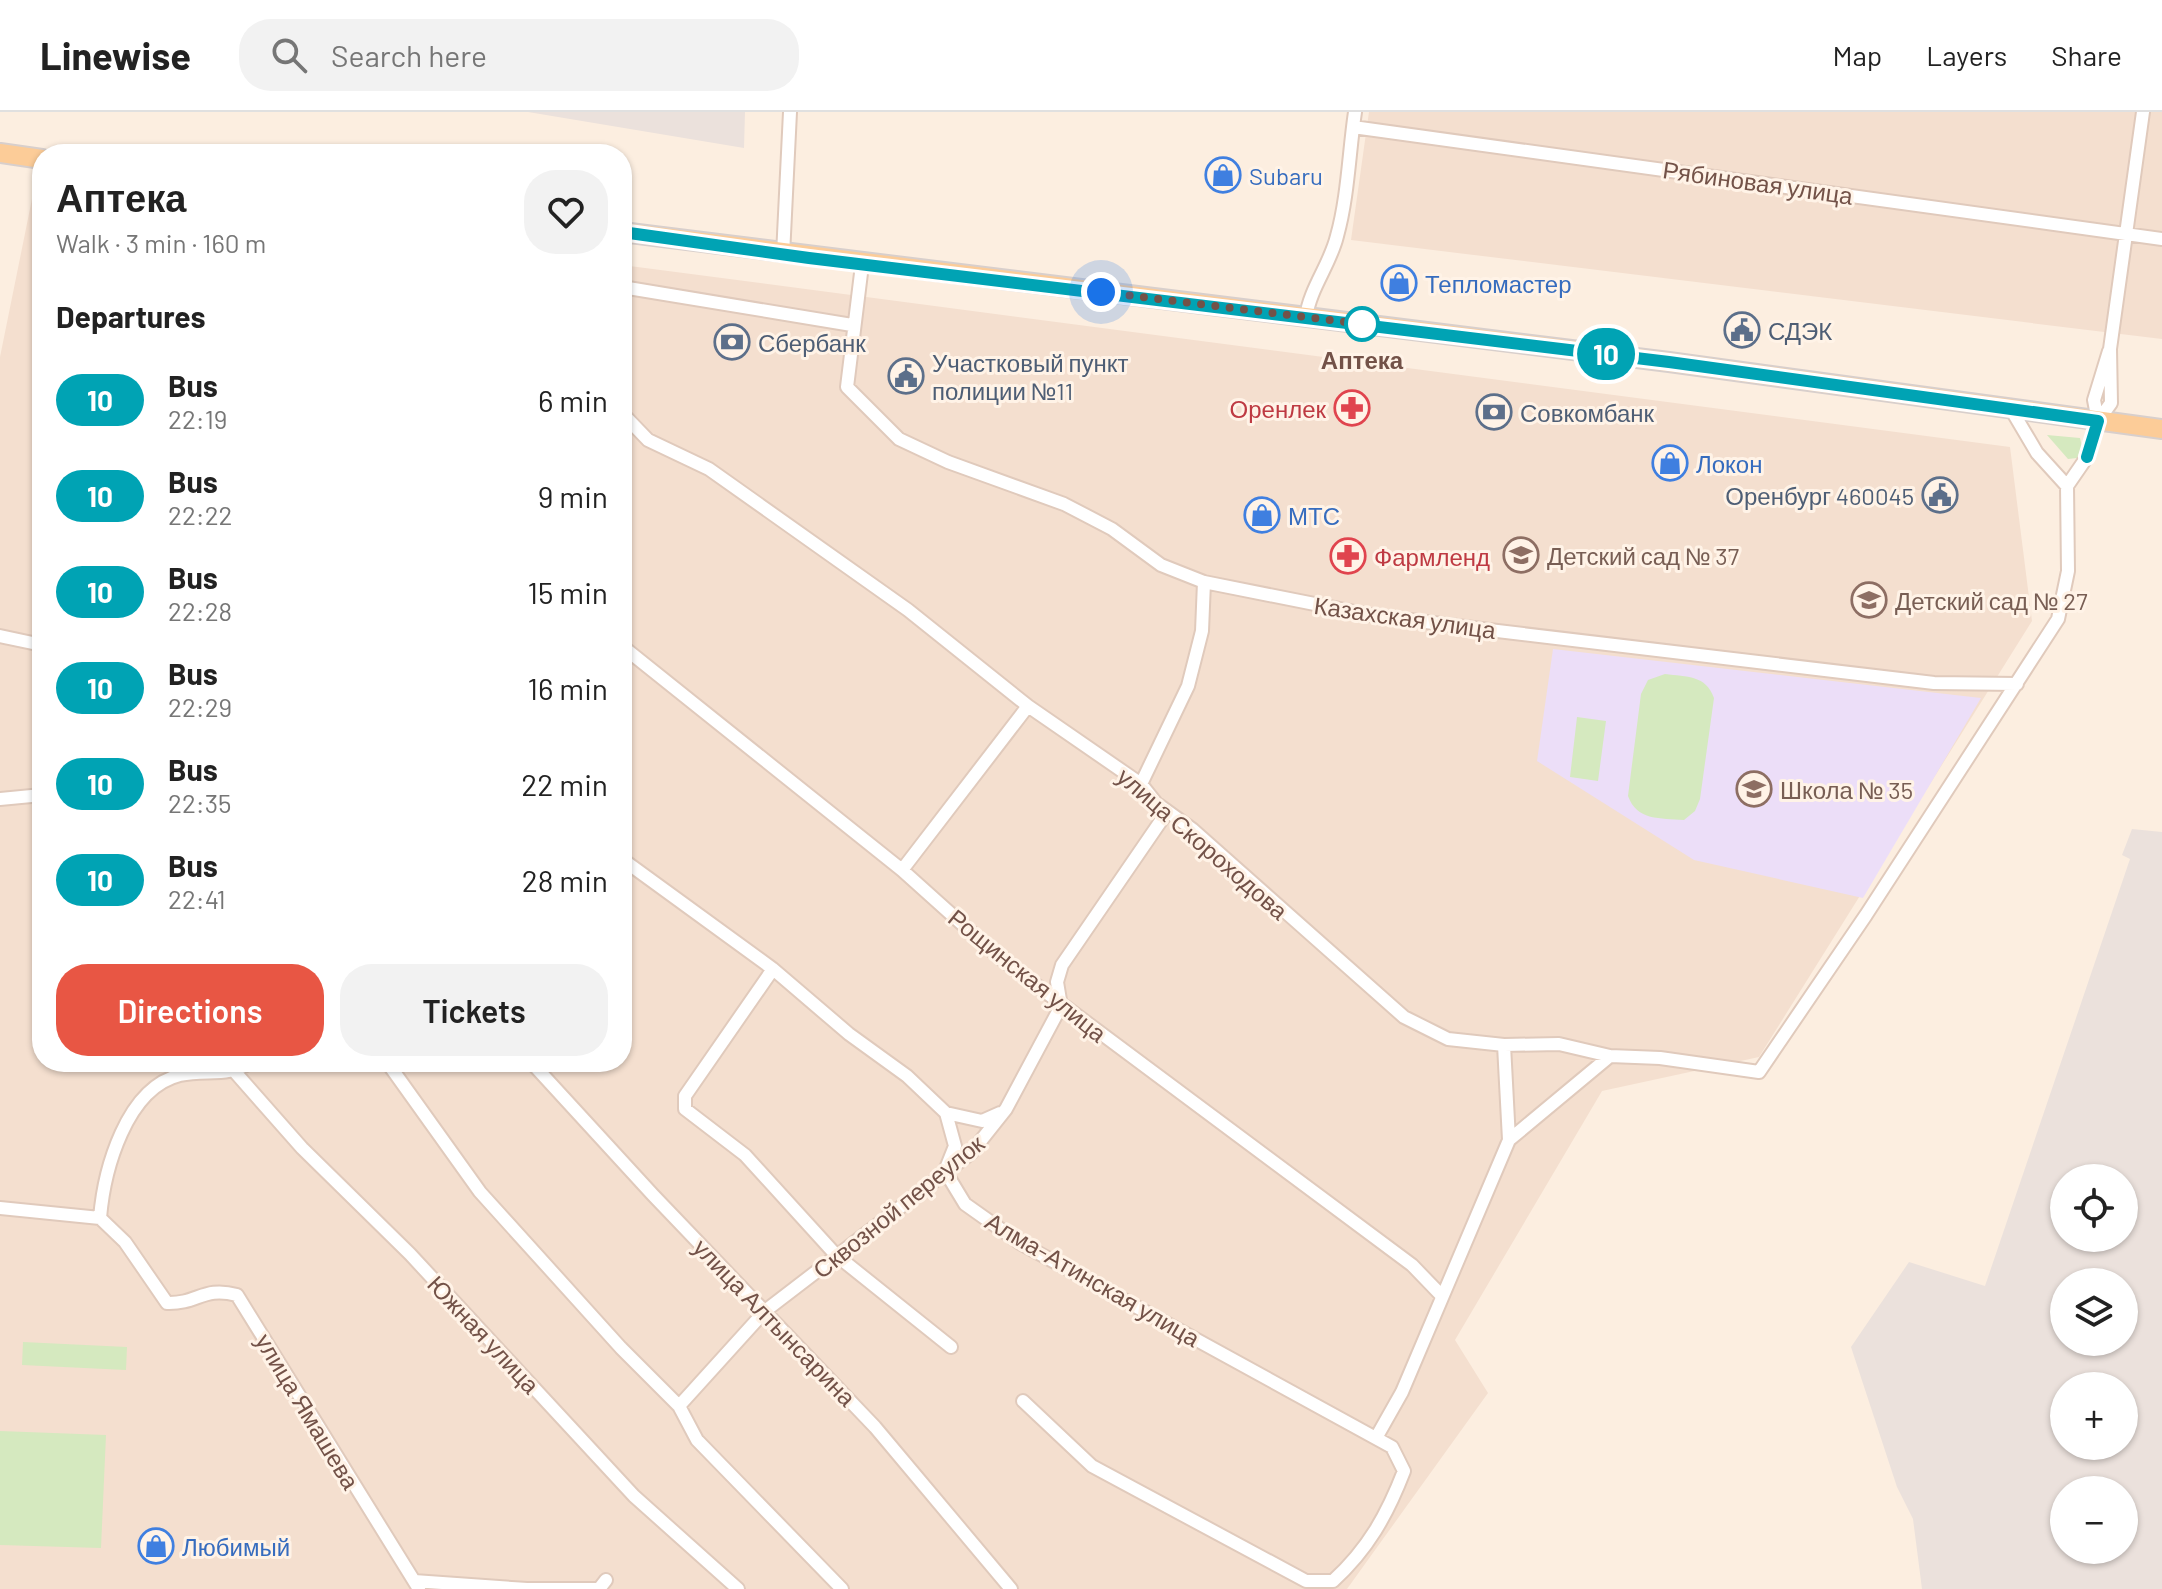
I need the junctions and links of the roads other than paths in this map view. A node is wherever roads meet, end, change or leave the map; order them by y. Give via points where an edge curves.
1 (790, 112) edge
2 (1355, 112) edge
3 (2143, 112) edge
4 (1353, 127) junction
5 (0, 153) edge
6 (32, 158) edge
7 (632, 233) edge
8 (2128, 234) junction
9 (2162, 239) edge
10 (783, 255) junction
11 (862, 265) junction
12 (632, 289) edge
13 (1306, 317) junction
14 (852, 325) junction
15 (2011, 409) junction
16 (2098, 421) junction
17 (632, 423) edge
18 (2162, 429) edge
19 (2067, 486) junction
20 (1204, 582) junction
21 (0, 636) edge
22 (32, 643) edge
23 (632, 654) edge
24 (2017, 684) junction
25 (1028, 706) junction
26 (1141, 784) junction
27 (32, 796) edge
28 (0, 799) edge
29 (1167, 812) junction
30 (632, 866) edge
31 (902, 870) junction
32 (773, 969) junction
33 (1061, 1006) junction
34 (1504, 1045) junction
35 (1610, 1056) junction
36 (235, 1072) joint
37 (394, 1072) edge
38 (540, 1072) edge
39 (1006, 1109) junction
40 (946, 1113) junction
41 (1509, 1140) junction
42 (945, 1171) junction
43 (0, 1208) edge
44 (100, 1218) junction
45 (836, 1255) junction
46 (1441, 1295) junction
47 (765, 1311) junction
48 (951, 1347) dead end
49 (1023, 1401) dead end
50 (679, 1406) junction
51 (1376, 1438) junction
52 (606, 1580) dead end
53 (416, 1585) edge
54 (738, 1589) edge
55 (842, 1589) edge
56 (1011, 1589) edge

1 - 10 street
2 - 4 street
3 - 8 street
4 - 8 street, Рябиновая улица
4 - 13 street via 1338,233 1308,300
5 - 6 main road
7 - 10 main road
8 - 9 street, Рябиновая улица
8 - 16 street via 2110,349 2094,400
10 - 11 main road
11 - 13 main road
11 - 14 street
12 - 14 street
13 - 15 main road
14 - 20 street, Казахская улица via 847,387 899,439 1064,504 1112,529 1161,565
15 - 16 main road
15 - 19 street via 2037,453
16 - 18 main road
16 - 19 street via 2087,457
17 - 25 street, улица Скороходова via 648,440 709,469 908,610
19 - 24 street via 2068,571 2058,619
20 - 24 street, Казахская улица via 1370,615 1463,627 1934,683
20 - 26 street via 1202,631 1188,686
21 - 22 street
23 - 31 street, Рощинская улица
24 - 35 street, улица Скороходова via 1759,1072
25 - 26 street, улица Скороходова
25 - 31 street
26 - 29 street, улица Скороходова
27 - 28 street
29 - 33 street, Сквозной переулок via 1062,965 1057,982
29 - 34 street, улица Скороходова via 1404,1017 1448,1039
30 - 32 street
31 - 33 street, Рощинская улица
32 - 40 street
32 - 45 street via 685,1096 685,1109 745,1155
33 - 39 street, Сквозной переулок
33 - 46 street, Рощинская улица via 1412,1265
34 - 35 street, улица Скороходова via 1559,1044
34 - 41 street
35 - 41 street
36 - 44 street via 177,1076 153,1089 133,1113 109,1164
36 - 54 street, Южная улица via 634,1496
37 - 50 street via 480,1192
38 - 47 street, улица Алтынсарина
39 - 40 street via 982,1121
39 - 42 street, Сквозной переулок via 971,1153
40 - 42 street via 955,1146
41 - 46 street
42 - 45 street, Сквозной переулок
42 - 51 street, Алма-Атинская улица via 965,1204 1020,1243
43 - 44 street
44 - 53 street, улица Ямашева via 125,1242 167,1303 182,1303 215,1289 237,1295
45 - 47 street, Сквозной переулок
45 - 48 street
46 - 51 street via 1402,1392
47 - 50 street, Сквозной переулок
47 - 56 street, улица Алтынсарина via 875,1427
49 - 51 street, Алма-Атинская улица via 1092,1466 1306,1581 1333,1581 1359,1557 1388,1511 1404,1471 1392,1447
50 - 55 street via 697,1440
52 - 53 street via 599,1589

